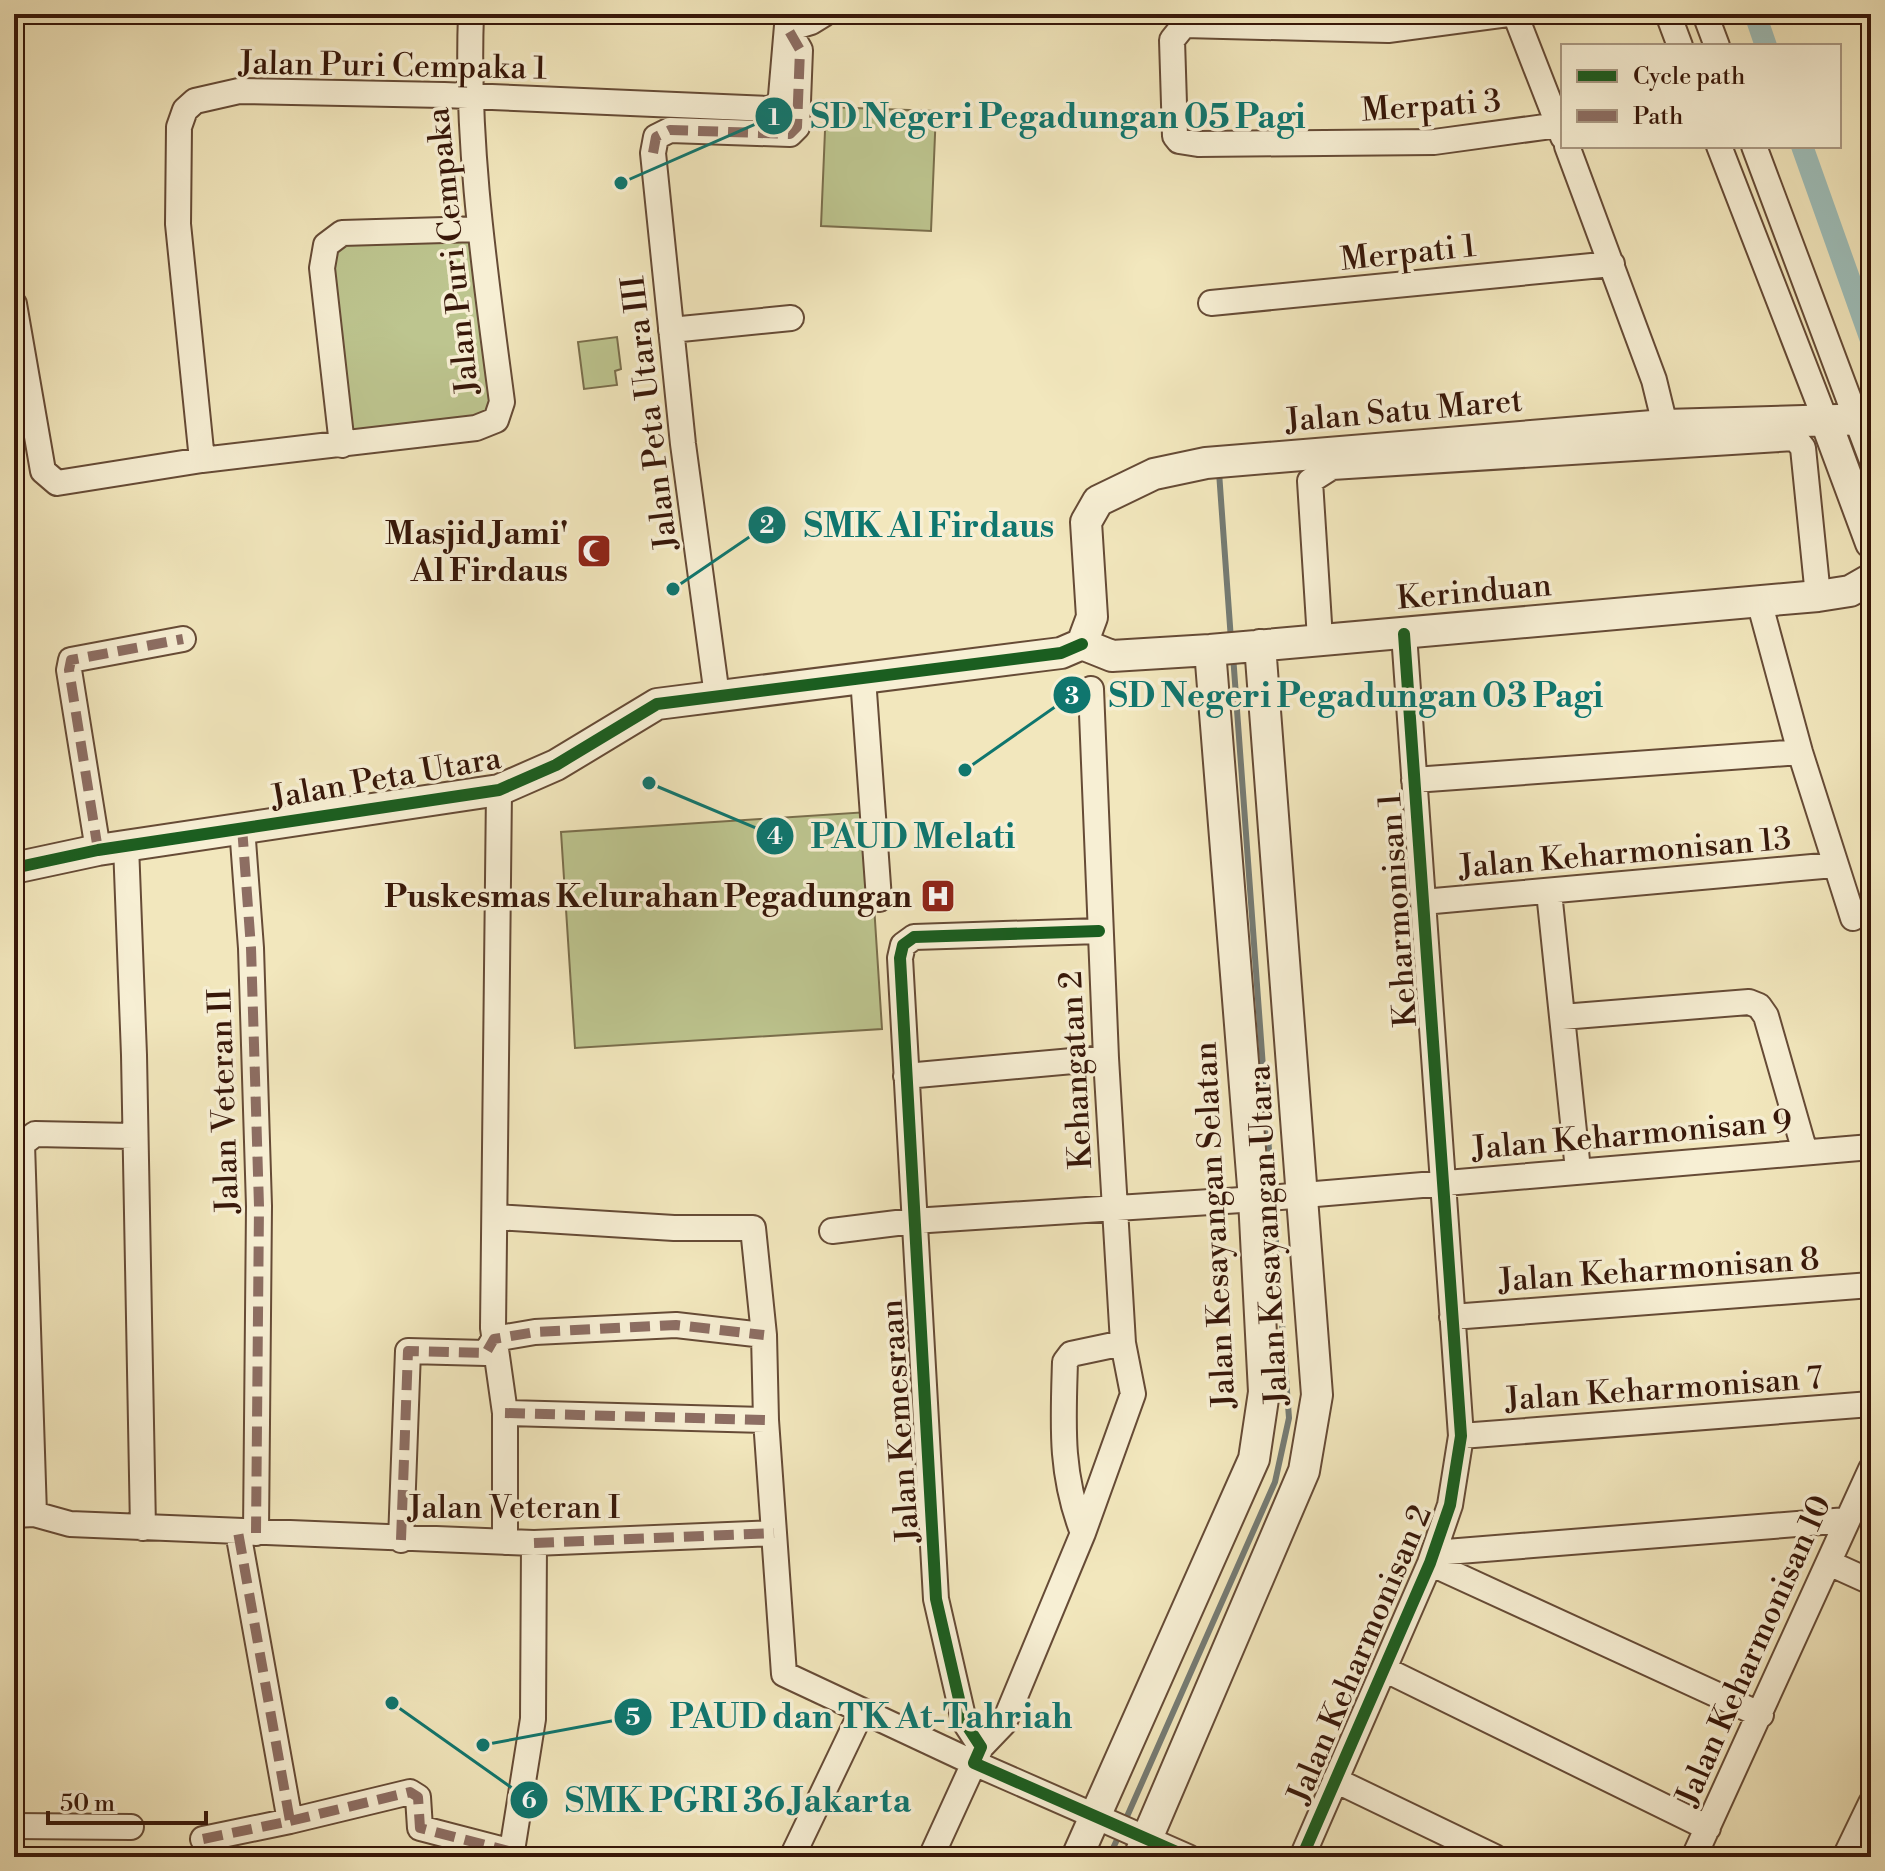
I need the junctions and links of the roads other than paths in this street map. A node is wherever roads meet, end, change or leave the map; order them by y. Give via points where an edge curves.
1 (471, 14) edge
2 (824, 14) edge
3 (1508, 14) edge
4 (1515, 14) edge
5 (1668, 14) edge
6 (1705, 14) edge
7 (787, 29) edge
8 (1679, 44) edge
9 (1716, 44) edge
10 (468, 96) junction
11 (1561, 131) edge
12 (1561, 136) edge
13 (1568, 148) edge
14 (1720, 148) edge
15 (1755, 148) edge
16 (479, 229) junction
17 (1612, 264) junction
18 (1211, 303) dead end
19 (14, 304) edge
20 (791, 318) dead end
21 (671, 330) junction
22 (1863, 418) edge
23 (1825, 419) junction
24 (1665, 425) junction
25 (342, 445) junction
26 (201, 450) junction
27 (1871, 458) edge
28 (1871, 543) edge
29 (1871, 579) edge
30 (1818, 596) junction
31 (1759, 601) junction
32 (1404, 634) junction
33 (183, 639) dead end
34 (1320, 639) junction
35 (1082, 644) junction
36 (1258, 646) junction
37 (1212, 650) junction
38 (863, 678) junction
39 (1091, 689) dead end
40 (717, 696) junction
41 (1800, 752) junction
42 (1414, 780) junction
43 (499, 790) junction
44 (242, 827) junction
45 (112, 848) junction
46 (1834, 865) junction
47 (14, 868) edge
48 (1549, 892) junction
49 (879, 899) dead end
50 (1423, 902) junction
51 (1853, 918) dead end
52 (1099, 931) junction
53 (1562, 1017) junction
54 (1106, 1058) junction
55 (906, 1076) junction
56 (133, 1136) junction
57 (1871, 1147) edge
58 (1805, 1152) junction
59 (1578, 1170) junction
60 (1442, 1182) junction
61 (1303, 1195) junction
62 (1255, 1199) junction
63 (1115, 1207) junction
64 (496, 1217) junction
65 (913, 1221) junction
66 (832, 1231) dead end
67 (1871, 1285) edge
68 (1452, 1317) junction
69 (764, 1335) junction
70 (494, 1339) junction
71 (1123, 1343) junction
72 (1871, 1404) edge
73 (505, 1413) junction
74 (766, 1420) junction
75 (1461, 1436) junction
76 (1871, 1469) edge
77 (24, 1514) edge
78 (1847, 1520) junction
79 (143, 1528) junction
80 (247, 1532) junction
81 (774, 1533) junction
82 (1083, 1533) junction
83 (401, 1540) junction
84 (505, 1542) junction
85 (534, 1543) junction
86 (1432, 1558) junction
87 (1829, 1563) junction
88 (1871, 1582) edge
89 (1386, 1670) junction
90 (861, 1713) junction
91 (1761, 1715) junction
92 (978, 1755) junction
93 (1335, 1780) junction
94 (1871, 1803) edge
95 (1098, 1815) junction
96 (290, 1821) junction
97 (14, 1826) edge
98 (131, 1827) dead end
99 (1708, 1828) junction
100 (203, 1839) dead end
101 (1144, 1843) edge
102 (511, 1855) edge
103 (792, 1857) edge
104 (931, 1857) edge
105 (1077, 1857) edge
106 (1188, 1857) edge
107 (1302, 1857) edge
108 (1495, 1857) edge
109 (1694, 1857) edge
110 (1845, 1857) edge

1 - 10 street, Jalan Puri Cempaka
2 - 7 street
3 - 12 street, Merpati 3 via 1388,30 1184,25 1172,40 1175,136 1198,144
4 - 11 street
5 - 8 street
6 - 9 street
7 - 10 street, Jalan Puri Cempaka 1 via 781,96 769,109
7 - 21 street, Jalan Peta Utara III via 800,50 797,127 790,134 670,130 656,137 653,153
10 - 16 street, Jalan Puri Cempaka
10 - 26 street, Jalan Puri Cempaka 1 via 239,91 195,101 185,110 179,127 178,224
13 - 17 street
14 - 23 street
15 - 22 street
16 - 25 street, Jalan Puri Cempaka via 502,402 496,420 476,428
16 - 25 street via 342,233 326,245 322,268
17 - 18 street, Merpati 1
17 - 24 street
19 - 26 street via 43,471 57,483
20 - 21 street
21 - 40 street, Jalan Peta Utara III
22 - 23 street, Jalan Satu Maret
22 - 27 street
23 - 24 street, Jalan Satu Maret
23 - 28 street
24 - 35 street, Jalan Satu Maret via 1206,463 1154,474 1098,501 1086,522 1092,617
25 - 26 street
29 - 30 street, Kerinduan via 1850,591
30 - 31 street, Kerinduan
30 - 34 street via 1803,448 1795,438 1332,467 1310,481
31 - 32 street, Kerinduan
31 - 41 street
32 - 34 street, Kerinduan
32 - 42 street, Keharmonisan 1
33 - 45 street via 71,660 69,670
34 - 36 street, Kerinduan
35 - 37 street, Kerinduan via 1112,656
35 - 38 street, Jalan Peta Utara via 1061,653
36 - 37 street, Kerinduan
36 - 61 street, Jalan Kesayangan Utara
37 - 62 street, Jalan Kesayangan Selatan
38 - 40 street, Jalan Peta Utara
38 - 49 street
39 - 52 street, Kehangatan 2
40 - 43 street, Jalan Peta Utara via 657,704 556,765
41 - 42 street
41 - 46 street
42 - 50 street, Keharmonisan 1
43 - 44 street, Jalan Peta Utara
43 - 64 street
44 - 45 street, Jalan Peta Utara
44 - 80 street, Jalan Veteran II via 259,1206 257,1374
45 - 47 street, Jalan Peta Utara
45 - 56 street via 134,1055
46 - 48 street, Jalan Keharmonisan 13
46 - 51 street
48 - 50 street, Jalan Keharmonisan 13
48 - 53 street
50 - 60 street, Keharmonisan 1
52 - 54 street, Kehangatan 2
52 - 55 street, Jalan Kemesraan via 914,937 903,945
53 - 58 street via 1749,1002 1759,1006
53 - 59 street
54 - 55 street
54 - 63 street, Kehangatan 2
55 - 65 street, Jalan Kemesraan
56 - 77 street, Jalan Veteran I via 35,1134 22,1144
56 - 79 street
57 - 58 street, Jalan Keharmonisan 9
58 - 59 street, Jalan Keharmonisan 9
59 - 60 street, Jalan Keharmonisan 9
60 - 61 street, Jalan Keharmonisan 9
60 - 68 street, Jalan Keharmonisan 2
61 - 62 street, Jalan Kesayangan Selatan
61 - 101 street, Jalan Kesayangan Utara via 1317,1395 1304,1471
62 - 63 street
62 - 95 street, Jalan Kesayangan Selatan via 1264,1392 1254,1459
63 - 65 street
63 - 71 street, Kehangatan 2
64 - 69 street via 748,1227 756,1233
64 - 70 street
65 - 66 street
65 - 92 street, Jalan Kemesraan via 936,1599 964,1721
67 - 68 street, Jalan Keharmonisan 8
68 - 75 street, Jalan Keharmonisan 2
69 - 70 street via 676,1325
69 - 74 street
70 - 73 street
70 - 83 street via 486,1353 408,1351
71 - 82 street, Kehangatan 2 via 1132,1404
71 - 82 street via 1071,1354 1065,1362 1068,1494
72 - 75 street, Jalan Keharmonisan 7
73 - 74 street
73 - 84 street
74 - 81 street
75 - 86 street, Jalan Keharmonisan 2 via 1450,1505
76 - 78 street, Jalan Keharmonisan 10
77 - 79 street, Jalan Veteran I via 70,1524
78 - 86 street
78 - 87 street, Jalan Keharmonisan 10
79 - 80 street, Jalan Veteran I
80 - 83 street, Jalan Veteran I
80 - 96 street
81 - 85 street, Jalan Veteran I
81 - 90 street via 784,1674
82 - 92 street, Kehangatan 2 via 1004,1723
83 - 84 street, Jalan Veteran I
84 - 85 street, Jalan Veteran I
85 - 102 street via 533,1719
86 - 89 street, Jalan Keharmonisan 2
86 - 91 street
87 - 88 street
87 - 91 street, Jalan Keharmonisan 10
89 - 93 street, Jalan Keharmonisan 2
89 - 99 street
90 - 92 street
90 - 103 street
91 - 99 street, Jalan Keharmonisan 10
92 - 95 street
92 - 104 street, Kehangatan 2
93 - 107 street, Jalan Keharmonisan 2
93 - 108 street
94 - 110 street
95 - 101 street
95 - 105 street, Jalan Kesayangan Selatan
96 - 100 street
96 - 102 street via 410,1792 418,1797 420,1828
97 - 98 street
99 - 109 street, Jalan Keharmonisan 10
101 - 106 street

